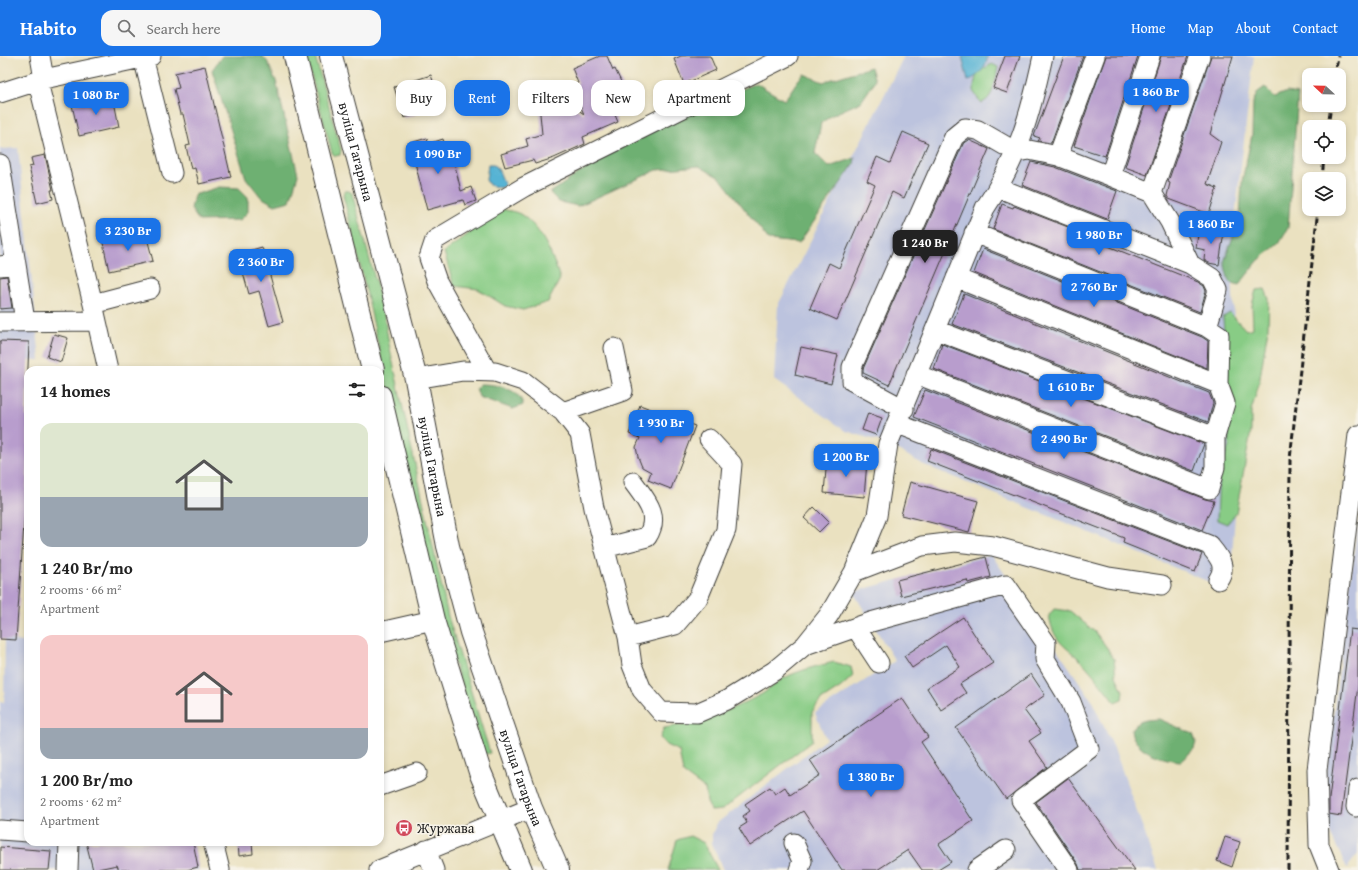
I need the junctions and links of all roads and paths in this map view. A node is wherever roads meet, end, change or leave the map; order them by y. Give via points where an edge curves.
1 (40, 56) edge
2 (295, 56) edge
3 (331, 56) edge
4 (788, 56) edge
5 (1043, 56) edge
6 (1095, 56) edge
7 (1150, 56) edge
8 (1200, 56) edge
9 (139, 57) edge
10 (41, 81) junction
11 (0, 93) edge
12 (354, 144) junction
13 (1016, 152) junction
14 (320, 154) junction
15 (1058, 156) junction
16 (0, 164) edge
17 (172, 173) dead end
18 (1110, 176) junction
19 (998, 188) junction
20 (367, 192) junction
21 (1152, 193) junction
22 (332, 200) junction
23 (4, 211) edge
24 (974, 233) junction
25 (1190, 264) junction
26 (8, 265) edge
27 (956, 278) junction
28 (150, 289) dead end
29 (95, 313) junction
30 (25, 321) junction
31 (0, 322) edge
32 (1207, 327) junction
33 (936, 330) junction
34 (614, 348) dead end
35 (107, 366) edge
36 (372, 366) edge
37 (487, 371) junction
38 (916, 374) junction
39 (416, 379) junction
40 (1218, 384) junction
41 (563, 412) junction
42 (384, 413) edge
43 (901, 416) junction
44 (1358, 435) edge
45 (1215, 437) junction
46 (709, 439) dead end
47 (633, 482) dead end
48 (604, 548) junction
49 (854, 572) junction
50 (1218, 580) dead end
51 (1162, 586) dead end
52 (433, 620) junction
53 (856, 628) junction
54 (384, 631) edge
55 (628, 637) junction
56 (805, 645) junction
57 (879, 664) dead end
58 (417, 772) dead end
59 (384, 784) edge
60 (1358, 789) edge
61 (531, 808) junction
62 (1356, 808) dead end
63 (501, 821) junction
64 (0, 830) edge
65 (24, 832) edge
66 (794, 842) dead end
67 (69, 846) edge
68 (214, 846) edge
69 (426, 850) junction
70 (1006, 850) dead end
71 (68, 870) edge
72 (220, 870) edge
73 (379, 870) edge
74 (434, 870) edge
75 (521, 870) edge
76 (558, 870) edge
77 (799, 870) edge
78 (977, 870) edge
79 (1069, 870) edge
80 (1330, 870) edge

1 - 10 street
2 - 14 main road
3 - 12 main road, вуліца Гагарына
4 - 37 street via 524,187 435,240 429,258 437,281
5 - 13 street via 1032,107
6 - 15 street
7 - 18 street
8 - 21 street
9 - 10 street
9 - 17 street
10 - 11 street
10 - 29 street
12 - 14 main road via 352,155 343,163 332,164
12 - 20 main road, вуліца Гагарына
13 - 15 street via 1029,150
13 - 19 street
13 - 43 street via 978,130 965,128 954,137 855,360 852,381
14 - 22 main road
15 - 18 street
16 - 23 street
18 - 21 street
19 - 24 street via 985,208
19 - 25 street
20 - 22 main road via 357,184 345,184 336,190
20 - 39 main road, вуліца Гагарына
21 - 25 street via 1170,222
22 - 36 main road
23 - 26 street
24 - 27 street
24 - 32 street
25 - 32 street via 1212,278 1218,290
26 - 30 street
27 - 33 street
27 - 40 street
28 - 29 street
29 - 30 street
29 - 35 street
30 - 31 street
32 - 40 street via 1219,335
33 - 38 street
33 - 45 street
34 - 41 street via 623,391
37 - 39 street via 463,370
37 - 41 street via 523,381
38 - 43 street
38 - 45 street via 1209,489 1215,467
39 - 61 main road, вуліца Гагарына via 448,546 471,632
40 - 45 street via 1225,403
41 - 48 street via 580,434
42 - 52 main road
43 - 49 street via 888,444 877,516
43 - 50 street via 1209,546 1221,560 1222,574
44 - 80 street via 1317,770 1319,845
46 - 55 street via 732,464 726,530 698,598 675,625
47 - 48 street via 651,508 653,528 647,537
48 - 55 street
49 - 51 street via 922,546 956,542 994,546 1108,577
49 - 56 street via 829,615
52 - 54 street
52 - 63 main road via 480,772
53 - 56 street
53 - 57 street
53 - 79 street via 1006,585 1046,643 1045,659 1071,702 1089,749 1021,800
55 - 56 street via 632,665 642,690 661,712 673,713 697,713 727,700 774,671
58 - 59 street
60 - 62 street
61 - 63 street
61 - 76 main road, вуліца Гагарына
63 - 69 street
63 - 75 main road
64 - 65 street
66 - 77 street via 802,861
67 - 71 street
68 - 72 street
69 - 73 street
69 - 74 street
70 - 78 street

